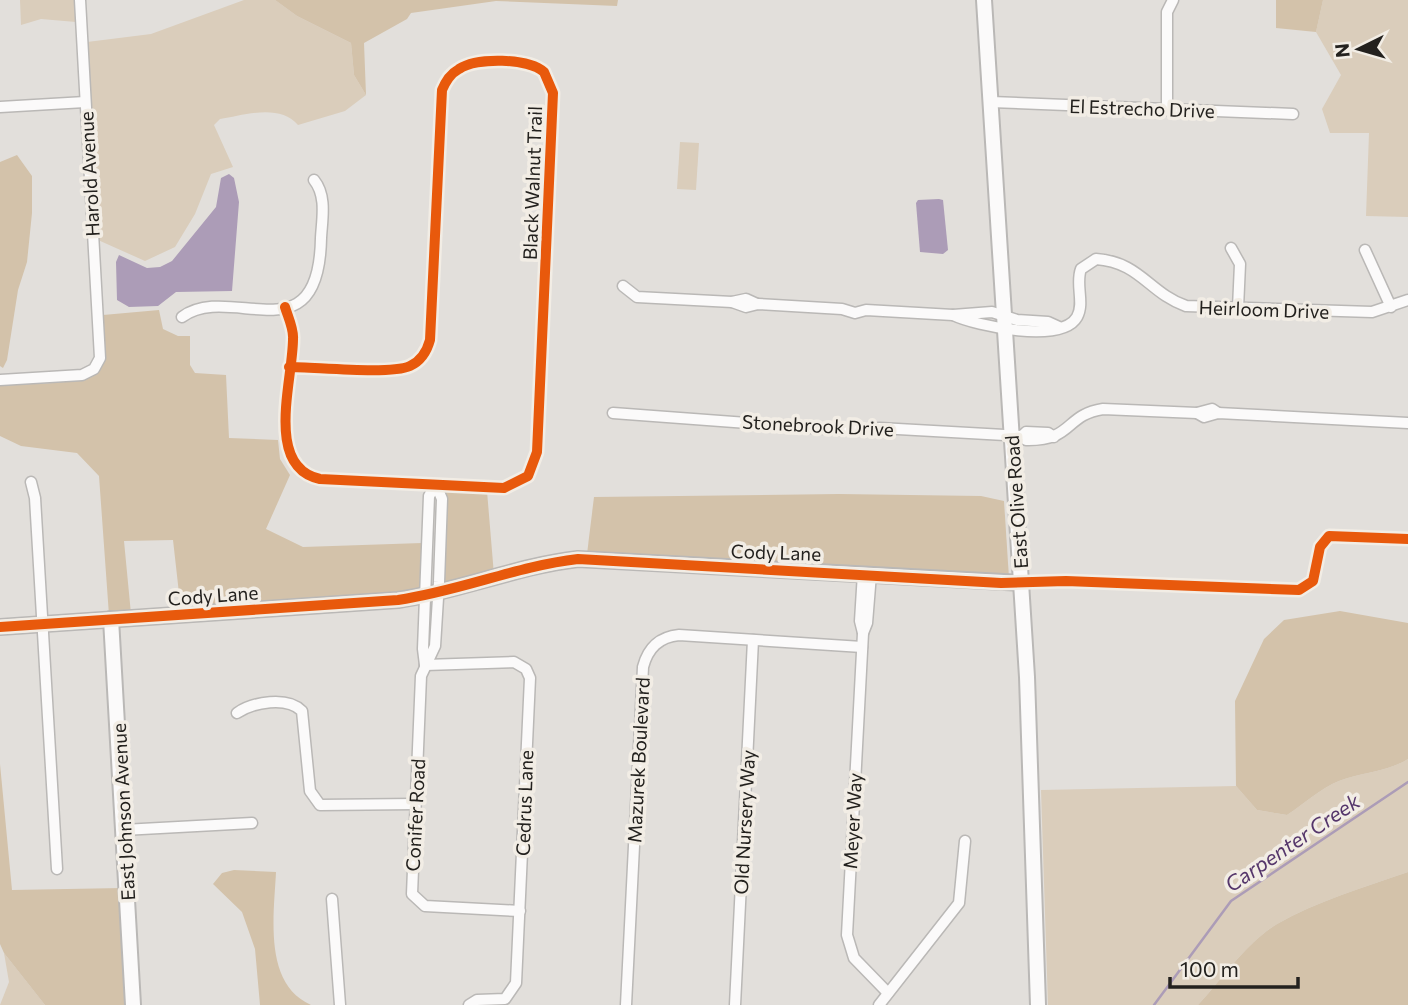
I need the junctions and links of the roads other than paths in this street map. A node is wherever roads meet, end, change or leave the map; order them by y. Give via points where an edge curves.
1 (80, 0) edge
2 (984, 0) edge
3 (1173, 0) edge
4 (85, 102) junction
5 (991, 102) junction
6 (0, 107) edge
7 (1167, 110) junction
8 (1293, 114) dead end
9 (314, 180) dead end
10 (1231, 247) dead end
11 (1365, 250) dead end
12 (623, 286) dead end
13 (1408, 300) edge
14 (285, 307) junction
15 (1391, 307) junction
16 (1238, 308) junction
17 (182, 317) dead end
18 (1004, 322) junction
19 (289, 367) junction
20 (0, 380) edge
21 (613, 413) dead end
22 (1408, 423) edge
23 (1017, 435) junction
24 (31, 482) dead end
25 (436, 485) junction
26 (1408, 539) edge
27 (867, 573) junction
28 (1021, 583) junction
29 (431, 595) junction
30 (111, 619) junction
31 (41, 624) junction
32 (0, 627) edge
33 (753, 640) junction
34 (862, 647) junction
35 (425, 665) junction
36 (237, 713) dead end
37 (415, 804) junction
38 (252, 823) dead end
39 (123, 830) junction
40 (965, 841) dead end
41 (57, 869) dead end
42 (332, 898) dead end
43 (520, 911) junction
44 (888, 993) junction
45 (134, 1005) edge
46 (340, 1005) edge
47 (469, 1005) edge
48 (626, 1005) edge
49 (735, 1005) edge
50 (879, 1005) edge
51 (1038, 1005) edge

1 - 4 street, Harold Avenue
2 - 5 street, East Olive Road
3 - 7 street via 1167,12
4 - 6 street
4 - 20 street, Harold Avenue via 98,364 89,373
5 - 7 street, El Estrecho Drive
5 - 18 street, East Olive Road
7 - 8 street, El Estrecho Drive
9 - 14 street via 322,200 321,266 312,288
10 - 16 street via 1240,264
11 - 15 street
12 - 18 street, Heirloom Drive via 636,297 746,299 758,304 842,309 856,305 866,310 953,314 980,311
13 - 15 street, Heirloom Drive
14 - 17 street via 198,308
14 - 19 street, Black Walnut Trail via 294,335
15 - 16 street, Heirloom Drive via 1372,313
16 - 18 street, Heirloom Drive via 1177,303 1124,263 1097,259 1085,264 1078,275 1078,315 1071,324
18 - 23 street, East Olive Road
19 - 25 street, Black Walnut Trail via 287,446 303,474 322,480
19 - 25 street, Black Walnut Trail via 399,369 423,356 430,340 442,90 450,76 474,63 522,62 538,67 549,79 553,93 536,461 528,476 513,486
21 - 23 street, Stonebrook Drive via 816,428
22 - 23 street, Stonebrook Drive via 1218,414 1212,410 1088,411 1061,435
23 - 28 street, East Olive Road
24 - 31 street
25 - 29 street, Conifer Road via 429,496
26 - 28 street, Cody Lane via 1329,536 1321,544 1313,581 1300,590 1066,580
27 - 28 street, Cody Lane
27 - 29 street, Cody Lane via 578,559
27 - 34 street, Meyer Way via 860,621
28 - 51 street, East Olive Road
29 - 30 street, Cody Lane
29 - 35 street, Conifer Road
30 - 31 street, Cody Lane
30 - 39 street, East Johnson Avenue
31 - 32 street, Cody Lane
31 - 41 street
33 - 34 street, Mazurek Boulevard
33 - 48 street, Mazurek Boulevard via 671,636 656,644 645,659
33 - 49 street, Old Nursery Way
34 - 44 street, Meyer Way via 847,942 854,958
35 - 37 street, Conifer Road
35 - 43 street, Cedrus Lane via 514,662 528,672
36 - 37 street via 254,705 286,703 302,711 310,791 320,805
37 - 43 street, Conifer Road via 411,889 419,904
38 - 39 street
39 - 45 street, East Johnson Avenue
40 - 44 street via 959,904
42 - 46 street
43 - 47 street, Cedrus Lane via 514,989 505,999 477,999
44 - 50 street

